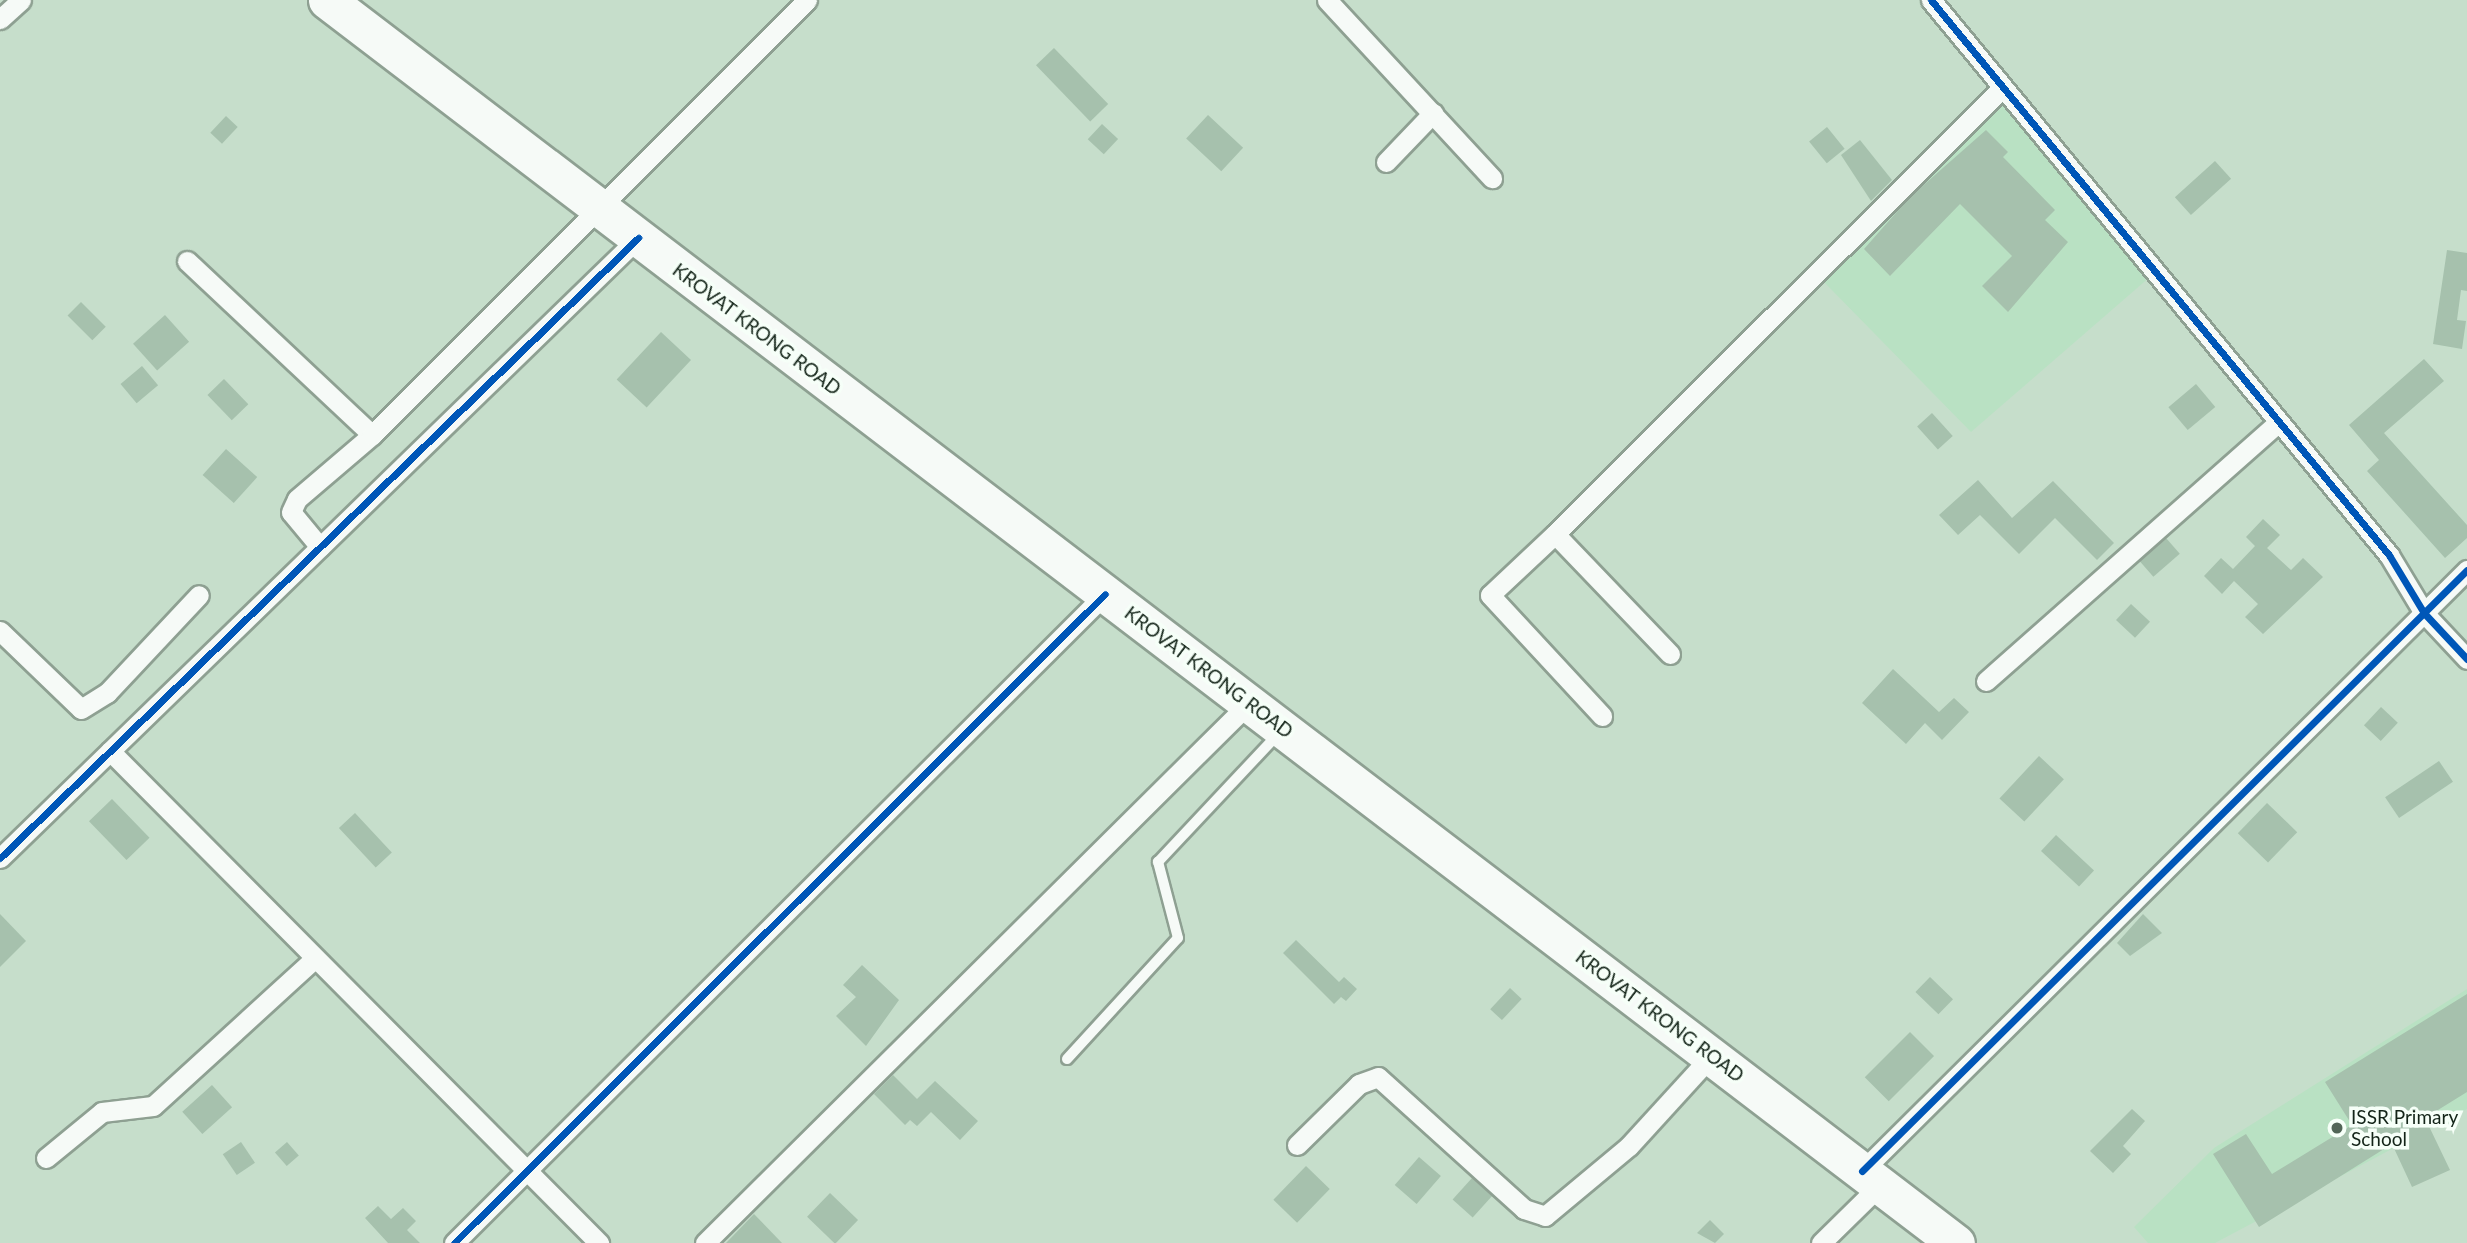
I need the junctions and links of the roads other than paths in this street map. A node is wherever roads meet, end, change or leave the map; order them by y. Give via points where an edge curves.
1 (21, 0) edge
2 (327, 0) edge
3 (807, 0) edge
4 (1326, 0) edge
5 (1931, 0) edge
6 (0, 19) edge
7 (2002, 88) junction
8 (1433, 113) junction
9 (1386, 162) dead end
10 (1492, 178) dead end
11 (601, 210) junction
12 (639, 238) junction
13 (187, 261) dead end
14 (2279, 422) junction
15 (372, 435) junction
16 (1555, 534) junction
17 (320, 547) junction
18 (2467, 570) edge
19 (1105, 594) junction
20 (199, 595) dead end
21 (2424, 613) junction
22 (0, 631) edge
23 (1670, 654) dead end
24 (2467, 659) edge
25 (1986, 681) dead end
26 (1249, 703) junction
27 (1602, 716) dead end
28 (1283, 729) junction
29 (110, 751) junction
30 (0, 858) edge
31 (313, 960) junction
32 (1712, 1055) junction
33 (1066, 1059) dead end
34 (1297, 1145) dead end
35 (46, 1158) dead end
36 (523, 1170) junction
37 (1872, 1177) junction
38 (454, 1243) edge
39 (598, 1243) edge
40 (705, 1243) edge
41 (1821, 1243) edge
42 (1956, 1243) edge

1 - 6 street
2 - 11 highway, KROVAT KRONG ROAD
3 - 11 street
4 - 8 street
5 - 7 street
7 - 14 street
7 - 16 street
8 - 9 street
8 - 10 street
11 - 12 highway, KROVAT KRONG ROAD
11 - 15 street
12 - 17 street
12 - 19 highway, KROVAT KRONG ROAD
13 - 15 street
14 - 21 street via 2389,555
14 - 25 street
15 - 17 street via 291,512
16 - 23 street
16 - 27 street via 1490,595
17 - 29 street
18 - 21 street
19 - 26 highway, KROVAT KRONG ROAD
19 - 36 street
20 - 22 street via 107,692 81,709
21 - 24 street
21 - 37 street
26 - 28 highway, KROVAT KRONG ROAD
26 - 40 street
28 - 32 highway, KROVAT KRONG ROAD
28 - 33 lane via 1158,862 1178,938
29 - 30 street
29 - 31 street
31 - 35 street via 153,1106 102,1112
31 - 36 street
32 - 34 street via 1629,1146 1545,1216 1524,1209 1378,1077 1359,1084
32 - 37 highway, KROVAT KRONG ROAD
36 - 38 street
36 - 39 street
37 - 41 street
37 - 42 highway, KROVAT KRONG ROAD

